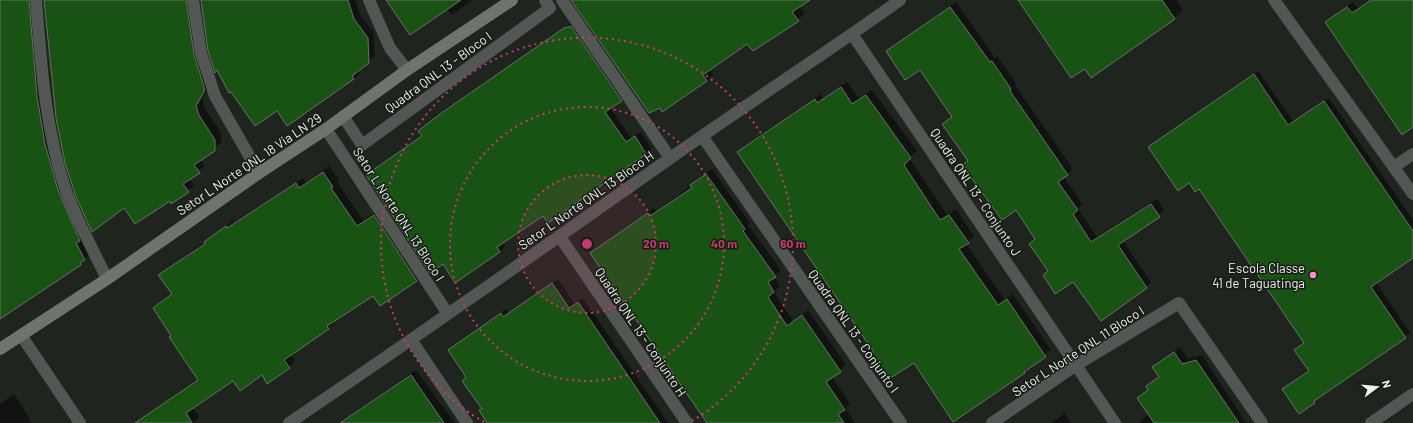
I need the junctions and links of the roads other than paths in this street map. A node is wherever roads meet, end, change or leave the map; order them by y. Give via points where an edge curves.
1 (36, 0) edge
2 (193, 0) edge
3 (369, 0) edge
4 (512, 0) edge
5 (545, 0) edge
6 (562, 0) edge
7 (900, 0) edge
8 (1275, 0) edge
9 (852, 34) junction
10 (407, 70) junction
11 (343, 116) junction
12 (326, 129) junction
13 (702, 136) junction
14 (1413, 154) edge
15 (670, 158) junction
16 (1394, 167) junction
17 (259, 173) junction
18 (1413, 194) edge
19 (560, 237) junction
20 (107, 279) junction
21 (448, 314) junction
22 (21, 335) junction
23 (412, 341) junction
24 (0, 349) edge
25 (1076, 365) junction
26 (1413, 394) edge
27 (80, 423) edge
28 (289, 423) edge
29 (467, 423) edge
30 (686, 423) edge
31 (901, 423) edge
32 (992, 423) edge
33 (1115, 423) edge
34 (1262, 423) edge
35 (1371, 423) edge

1 - 20 street via 44,87 57,161 77,217
2 - 17 street via 201,53 215,96
3 - 10 street via 390,48
4 - 10 street, Setor L Norte QNL 18 Via LN 29
5 - 11 street, Quadra QNL 13 - Bloco I via 550,8 362,145
6 - 15 street
7 - 9 street, Setor L Norte QNL 13 Bloco H
8 - 16 street
9 - 13 street, Setor L Norte QNL 13 Bloco H
9 - 25 street, Quadra QNL 13 - Conjunto J
10 - 11 street, Setor L Norte QNL 18 Via LN 29
11 - 12 street, Setor L Norte QNL 18 Via LN 29
12 - 17 street, Setor L Norte QNL 18 Via LN 29
12 - 21 street, Setor L Norte QNL 13 Bloco I
13 - 15 street, Setor L Norte QNL 13 Bloco H
13 - 31 street, Quadra QNL 13 - Conjunto I
14 - 16 street
15 - 19 street, Setor L Norte QNL 13 Bloco H
16 - 18 street
17 - 20 street, Setor L Norte QNL 18 Via LN 29
19 - 21 street, Setor L Norte QNL 13 Bloco H
19 - 30 street, Quadra QNL 13 - Conjunto H
20 - 22 street, Setor L Norte QNL 18 Via LN 29
21 - 23 street, Setor L Norte QNL 13 Bloco H
22 - 24 street, Setor L Norte QNL 18 Via LN 29
22 - 27 street
23 - 28 street, Setor L Norte QNL 13 Bloco H
23 - 29 street
25 - 32 street, Setor L Norte QNL 11 Bloco I
25 - 33 street, Quadra QNL 13 - Conjunto J
25 - 34 street, Setor L Norte QNL 11 Bloco I via 1179,303
26 - 35 street

